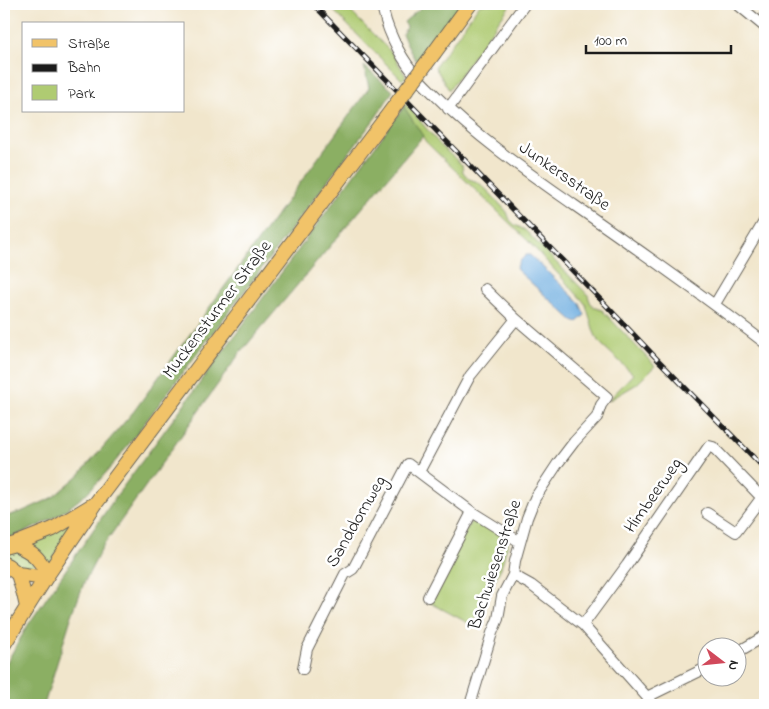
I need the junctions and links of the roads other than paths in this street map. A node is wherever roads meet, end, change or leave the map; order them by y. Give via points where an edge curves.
1 (382, 4) edge
2 (470, 4) edge
3 (525, 4) edge
4 (737, 4) edge
5 (765, 27) edge
6 (448, 109) junction
7 (765, 220) edge
8 (485, 289) dead end
9 (715, 304) junction
10 (516, 319) junction
11 (765, 343) edge
12 (419, 472) junction
13 (763, 499) edge
14 (96, 503) junction
15 (472, 512) junction
16 (707, 513) dead end
17 (520, 542) junction
18 (9, 546) edge
19 (4, 564) edge
20 (18, 574) junction
21 (514, 574) junction
22 (46, 576) junction
23 (428, 597) dead end
24 (27, 607) junction
25 (583, 625) junction
26 (765, 636) edge
27 (4, 644) edge
28 (746, 647) edge
29 (303, 669) dead end
30 (696, 674) edge
31 (650, 701) edge
32 (470, 705) edge

1 - 6 street, Junkersstraße via 388,28 406,63
2 - 14 main road, Muckensturmer Straße, bridge
3 - 6 street
4 - 5 street
6 - 9 street, Junkersstraße via 512,162
7 - 9 street
8 - 10 street
9 - 11 street, Junkersstraße
10 - 12 street via 470,376
10 - 17 street, Bachwiesenstraße via 608,397 597,417 574,442 535,498
12 - 15 street
12 - 29 street, Sanddornweg via 408,464 353,569 345,574 307,649
13 - 16 street, Himbeerweg via 736,532
13 - 25 street, Himbeerweg via 709,446
14 - 18 main road via 52,529
14 - 22 main road, Muckensturmer Straße
15 - 17 street
15 - 23 street
17 - 21 street, Bachwiesenstraße
18 - 22 main road via 32,552
19 - 20 main road
20 - 22 main road
20 - 24 main road
21 - 25 street
21 - 32 street, Bachwiesenstraße via 502,596 498,619
22 - 24 main road, Muckensturmer Straße
24 - 27 main road, Muckensturmer Straße
25 - 31 street
26 - 28 street
30 - 31 street

